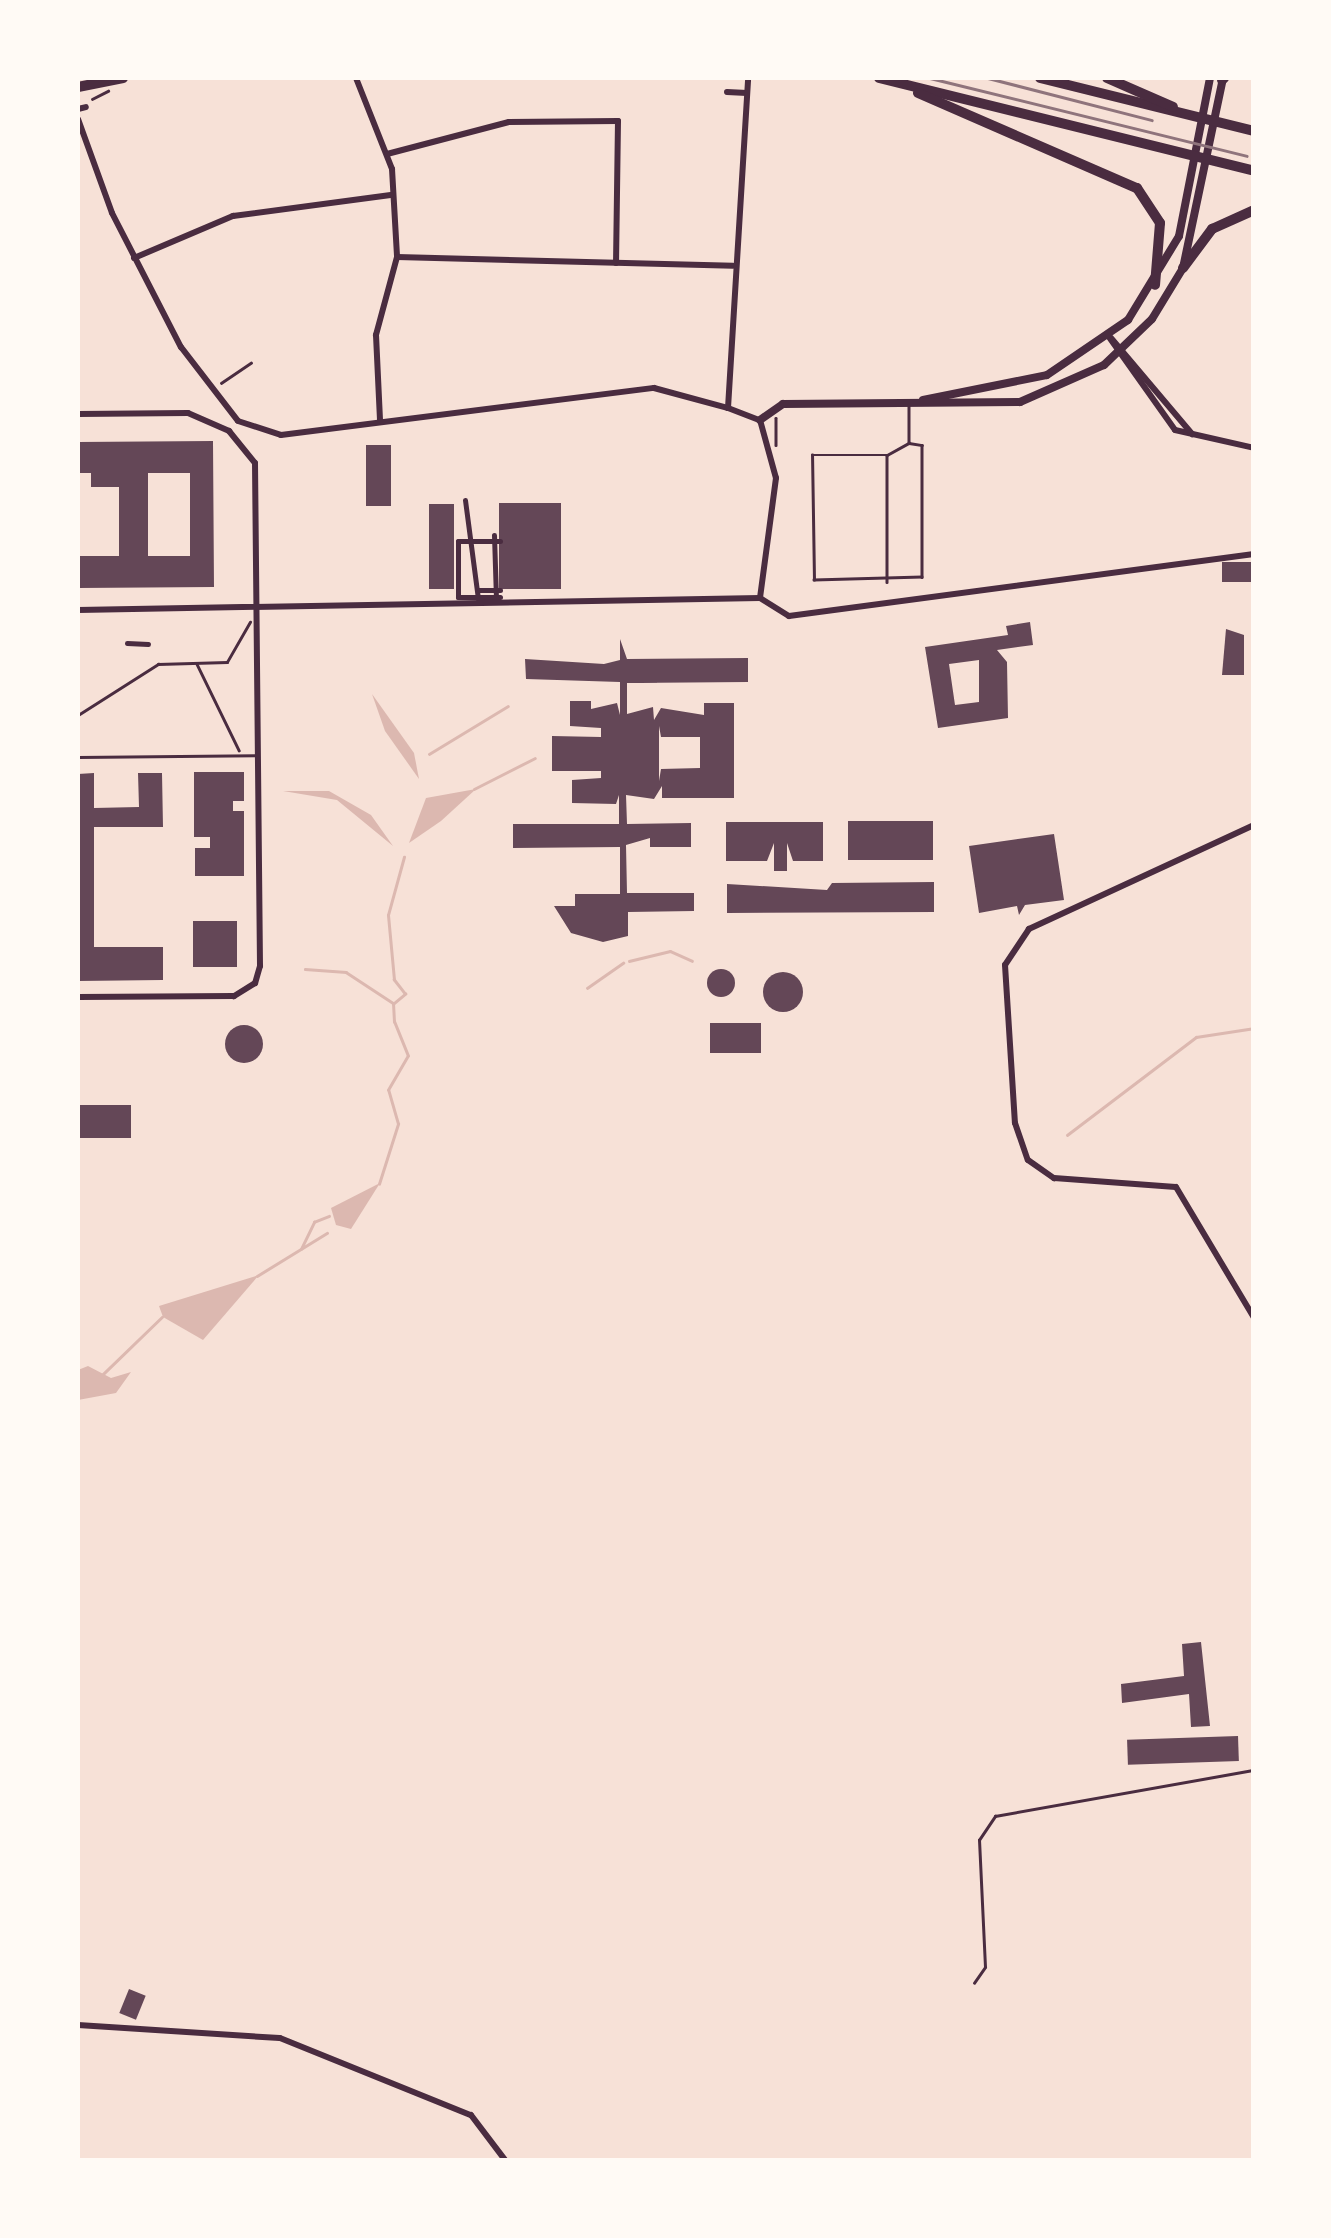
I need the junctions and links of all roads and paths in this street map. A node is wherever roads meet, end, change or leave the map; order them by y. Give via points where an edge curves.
1 (124, 78) edge
2 (356, 78) edge
3 (879, 78) edge
4 (1040, 78) edge
5 (1107, 78) edge
6 (1220, 78) edge
7 (748, 81) dead end
8 (900, 83) junction
9 (78, 87) edge
10 (727, 92) dead end
11 (747, 93) junction
12 (91, 95) dead end
13 (81, 106) edge
14 (1176, 110) junction
15 (78, 119) edge
16 (1248, 130) edge
17 (386, 154) junction
18 (1254, 171) edge
19 (391, 195) junction
20 (1254, 210) edge
21 (397, 256) junction
22 (134, 258) junction
23 (616, 263) junction
24 (733, 266) junction
25 (1183, 268) junction
26 (1155, 286) junction
27 (1110, 338) junction
28 (1126, 347) junction
29 (1116, 356) junction
30 (250, 363) dead end
31 (209, 390) junction
32 (909, 403) junction
33 (728, 408) junction
34 (78, 414) edge
35 (760, 420) junction
36 (380, 421) junction
37 (1197, 438) junction
38 (909, 443) junction
39 (1254, 448) edge
40 (887, 455) junction
41 (465, 500) dead end
42 (466, 541) junction
43 (1254, 554) edge
44 (888, 582) junction
45 (478, 595) junction
46 (760, 598) junction
47 (258, 607) junction
48 (78, 610) edge
49 (244, 622) dead end
50 (131, 642) dead end
51 (148, 644) dead end
52 (196, 663) junction
53 (78, 715) edge
54 (259, 754) junction
55 (240, 755) junction
56 (78, 756) edge
57 (1254, 825) edge
58 (78, 997) edge
59 (1254, 1318) edge
60 (1254, 1770) edge
61 (974, 1983) dead end
62 (78, 2025) edge
63 (506, 2160) edge

1 - 9 highway
2 - 17 street
3 - 8 highway
4 - 14 highway
5 - 14 highway
6 - 25 street
6 - 26 street via 1186,209
7 - 11 street
8 - 18 highway
8 - 26 highway via 1137,188 1160,223
10 - 11 street
11 - 24 street
12 - 13 path via 109,95
14 - 16 highway
15 - 22 street
17 - 19 street
17 - 23 street via 509,122 618,121
19 - 21 street
19 - 22 street via 233,216
20 - 25 highway via 1212,229
21 - 23 street
21 - 36 street via 376,336
22 - 31 street
23 - 24 street
24 - 33 street
25 - 28 street
26 - 27 street
27 - 28 street
27 - 29 street
27 - 32 street via 1023,384
28 - 29 street
28 - 37 street
29 - 32 street via 1020,402
29 - 37 street via 1164,420
30 - 31 path
31 - 36 street via 238,421 270,434
32 - 35 street via 783,404
32 - 38 lane
33 - 35 street
33 - 36 street via 654,388
34 - 47 street via 188,413 228,431 255,462
35 - 46 street via 776,478
37 - 39 street
38 - 40 lane
38 - 44 lane via 922,445 922,577
40 - 44 lane
40 - 44 lane via 812,454 814,580
41 - 42 street
42 - 45 street
42 - 45 street via 456,554 456,592
42 - 45 street via 497,539 498,593
43 - 46 street via 789,616
46 - 47 street
47 - 48 street
47 - 54 street
49 - 52 path via 228,662
50 - 51 street
52 - 53 path via 158,664
52 - 55 path
54 - 55 lane
54 - 58 street via 255,983 234,996
55 - 56 lane
57 - 59 street via 1029,930 1009,952 1015,1124 1028,1160 1054,1178 1176,1186
60 - 61 lane via 995,1816 979,1840 985,1966
62 - 63 street via 280,2038 471,2115

